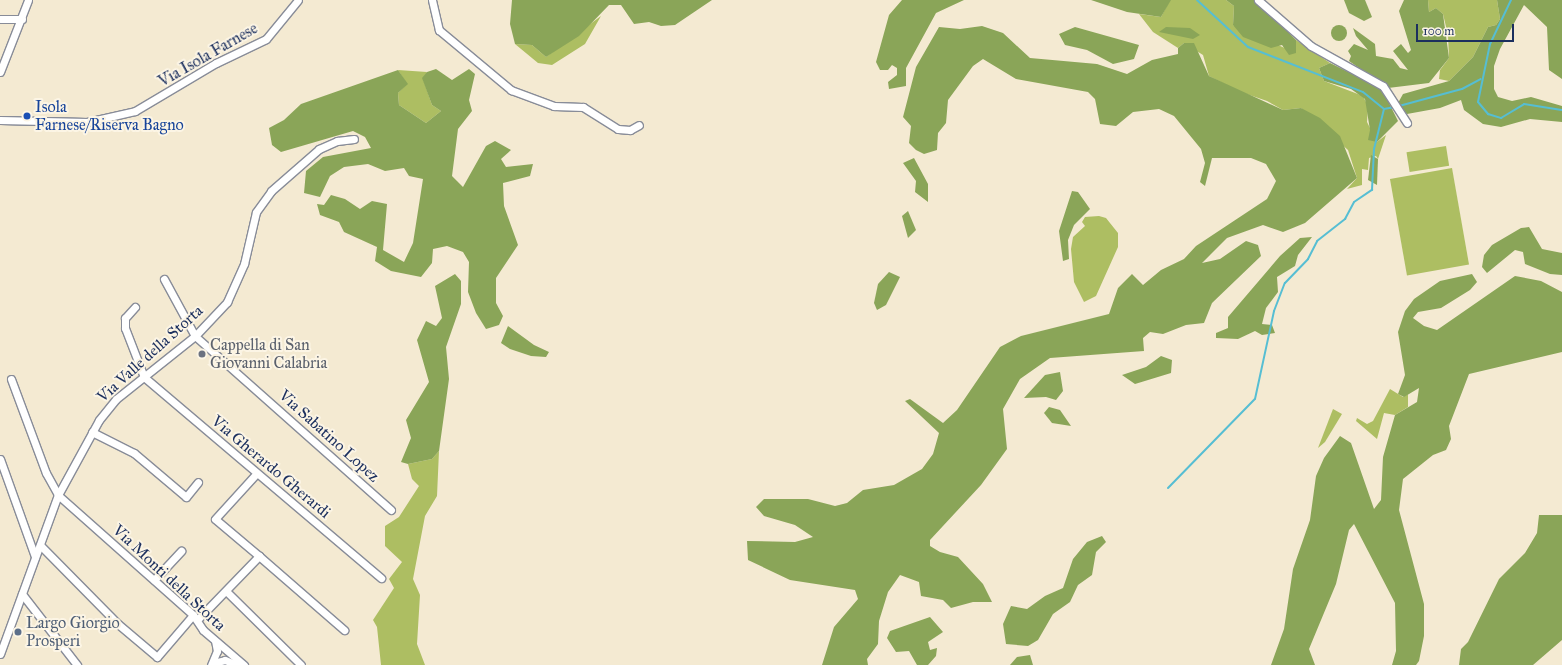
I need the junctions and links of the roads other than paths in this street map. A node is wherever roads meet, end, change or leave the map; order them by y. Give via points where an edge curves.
1 (28, 0) edge
2 (298, 0) edge
3 (432, 0) edge
4 (1258, 0) edge
5 (0, 19) edge
6 (22, 19) junction
7 (0, 72) edge
8 (0, 120) edge
9 (1407, 123) dead end
10 (639, 125) dead end
11 (354, 139) dead end
12 (164, 279) dead end
13 (135, 307) dead end
14 (194, 336) junction
15 (144, 377) junction
16 (11, 379) dead end
17 (92, 432) junction
18 (0, 459) edge
19 (257, 473) junction
20 (198, 482) dead end
21 (58, 495) junction
22 (391, 510) dead end
23 (40, 545) junction
24 (180, 551) dead end
25 (258, 556) junction
26 (35, 557) junction
27 (381, 578) dead end
28 (154, 580) junction
29 (226, 591) junction
30 (22, 594) junction
31 (195, 617) junction
32 (344, 630) dead end
33 (215, 641) junction
34 (0, 654) edge
35 (212, 664) edge
36 (77, 665) edge
37 (237, 665) edge
38 (244, 665) edge
39 (301, 665) edge

1 - 6 street
2 - 8 street, Via Isola Farnese via 266,38 221,60 135,111 87,122
3 - 10 street via 440,30 511,90 554,106 583,107 618,129 630,130
4 - 9 street via 1290,31 1378,82
5 - 6 street
6 - 7 street
11 - 14 street, Via Valle della Storta via 337,141 319,149 261,204 253,219 244,264 227,302
12 - 14 street
13 - 15 street via 125,318 125,328
14 - 15 street, Via Valle della Storta
14 - 22 street, Via Sabatino Lopez
15 - 17 street, Via Valle della Storta via 116,399
15 - 19 street, Via Gherardo Gherardi
16 - 21 street, Via Monti della Storta via 46,473
17 - 20 street via 134,453 186,497
17 - 21 street, Via Valle della Storta
18 - 26 street
19 - 25 street via 215,519
19 - 27 street, Via Gherardo Gherardi
21 - 23 street, Via Valle della Storta
21 - 28 street, Via Monti della Storta
23 - 26 street, Via Valle della Storta
23 - 31 street via 118,624 157,657
24 - 28 street
25 - 29 street
25 - 32 street
26 - 30 street, Via Valle della Storta
28 - 31 street, Via Monti della Storta
29 - 31 street
29 - 39 street
30 - 34 street, Via Valle della Storta
30 - 36 street
31 - 33 street, Via Monti della Storta
33 - 35 street via 217,651
33 - 38 street, Via Monti della Storta
35 - 37 street via 226,660

